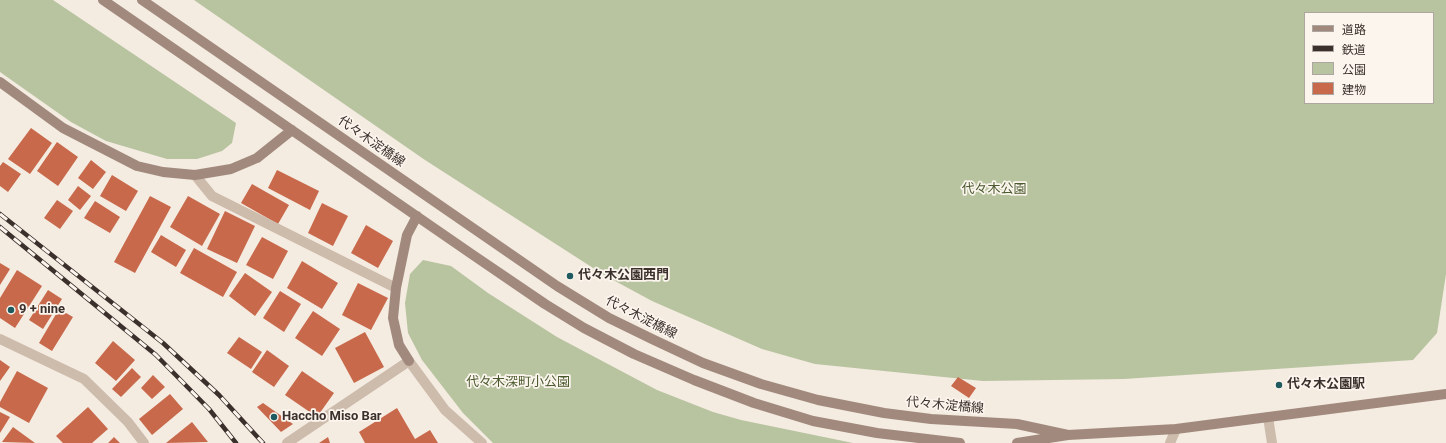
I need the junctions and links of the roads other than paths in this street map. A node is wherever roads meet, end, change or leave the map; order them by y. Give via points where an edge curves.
1 (102, 0) edge
2 (142, 0) edge
3 (0, 82) edge
4 (292, 130) junction
5 (196, 175) junction
6 (416, 216) junction
7 (396, 288) junction
8 (0, 340) edge
9 (409, 361) junction
10 (1446, 394) edge
11 (1268, 417) junction
12 (1176, 429) junction
13 (1068, 435) junction
14 (144, 443) edge
15 (287, 443) edge
16 (482, 443) edge
17 (960, 443) edge
18 (1017, 443) edge
19 (1170, 443) edge
20 (1272, 443) edge

1 - 4 street
2 - 13 street, 代々木淀橋線 via 557,286 609,318 652,339 704,363 761,384 818,400 884,413 1017,424
3 - 5 street via 63,128 115,156 137,166 163,172
4 - 5 street via 257,158 231,169
4 - 6 street
5 - 7 street via 212,196
6 - 7 street via 407,235
6 - 17 street via 544,304 584,328 634,354 694,380 754,403 813,421 877,433
7 - 9 street via 393,318 399,345
8 - 14 street via 84,379 128,422
9 - 15 street
9 - 16 street via 445,410
10 - 11 street, 代々木淀橋線
11 - 12 street, 代々木淀橋線
11 - 20 street
12 - 13 street, 代々木淀橋線
12 - 19 street
13 - 18 street, 代々木淀橋線

